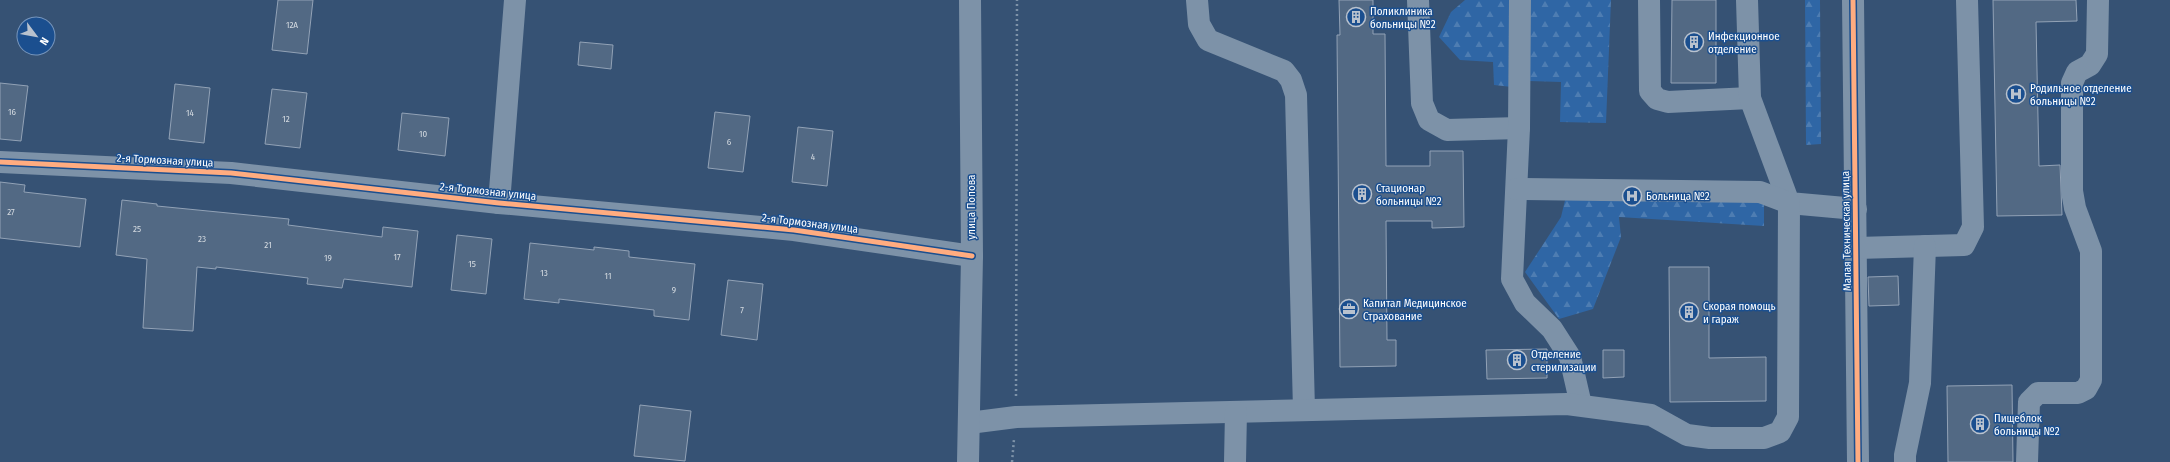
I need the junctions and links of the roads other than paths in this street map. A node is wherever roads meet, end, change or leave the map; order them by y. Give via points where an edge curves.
1 (515, 0) edge
2 (970, 0) edge
3 (1197, 0) edge
4 (1418, 0) edge
5 (1520, 0) edge
6 (1649, 0) edge
7 (1747, 0) edge
8 (1853, 0) edge
9 (1967, 0) edge
10 (2098, 0) edge
11 (1750, 98) junction
12 (1519, 128) junction
13 (0, 162) edge
14 (1517, 189) junction
15 (1789, 202) junction
16 (499, 203) junction
17 (1856, 209) junction
18 (1925, 246) junction
19 (1857, 248) junction
20 (972, 256) junction
21 (1582, 405) junction
22 (1304, 410) junction
23 (1236, 412) junction
24 (969, 423) junction
25 (968, 462) edge
26 (1235, 462) edge
27 (1858, 462) edge
28 (1905, 462) edge
29 (2028, 462) edge

1 - 16 street
2 - 20 street, улица Попова
3 - 22 street via 1199,24 1208,40 1284,72 1291,80 1296,95
4 - 12 street via 1422,103 1430,120 1447,130
5 - 12 street
6 - 11 street via 1650,91 1657,99 1668,102
7 - 11 street
8 - 17 street, Малая Техническая улица
9 - 18 street via 1973,227 1964,245
10 - 29 street via 2097,54 2090,65 2077,72 2072,83 2072,192 2075,208 2091,251 2091,380 2086,389 2078,392 2038,393 2032,397 2029,402
11 - 15 street
12 - 14 street
13 - 16 street, 2-я Тормозная улица via 231,173
14 - 15 street via 1760,192
14 - 21 street via 1512,279 1524,303 1552,329 1570,357
15 - 17 street
15 - 21 street via 1788,417 1780,432 1764,438 1710,438 1687,435 1650,415
16 - 20 street, 2-я Тормозная улица via 794,230
17 - 19 street, Малая Техническая улица
18 - 19 street
18 - 28 street via 1921,369
19 - 27 street, Малая Техническая улица
20 - 24 street, улица Попова
21 - 22 street
22 - 23 street
23 - 24 street via 1016,417
23 - 26 street
24 - 25 street, улица Попова

